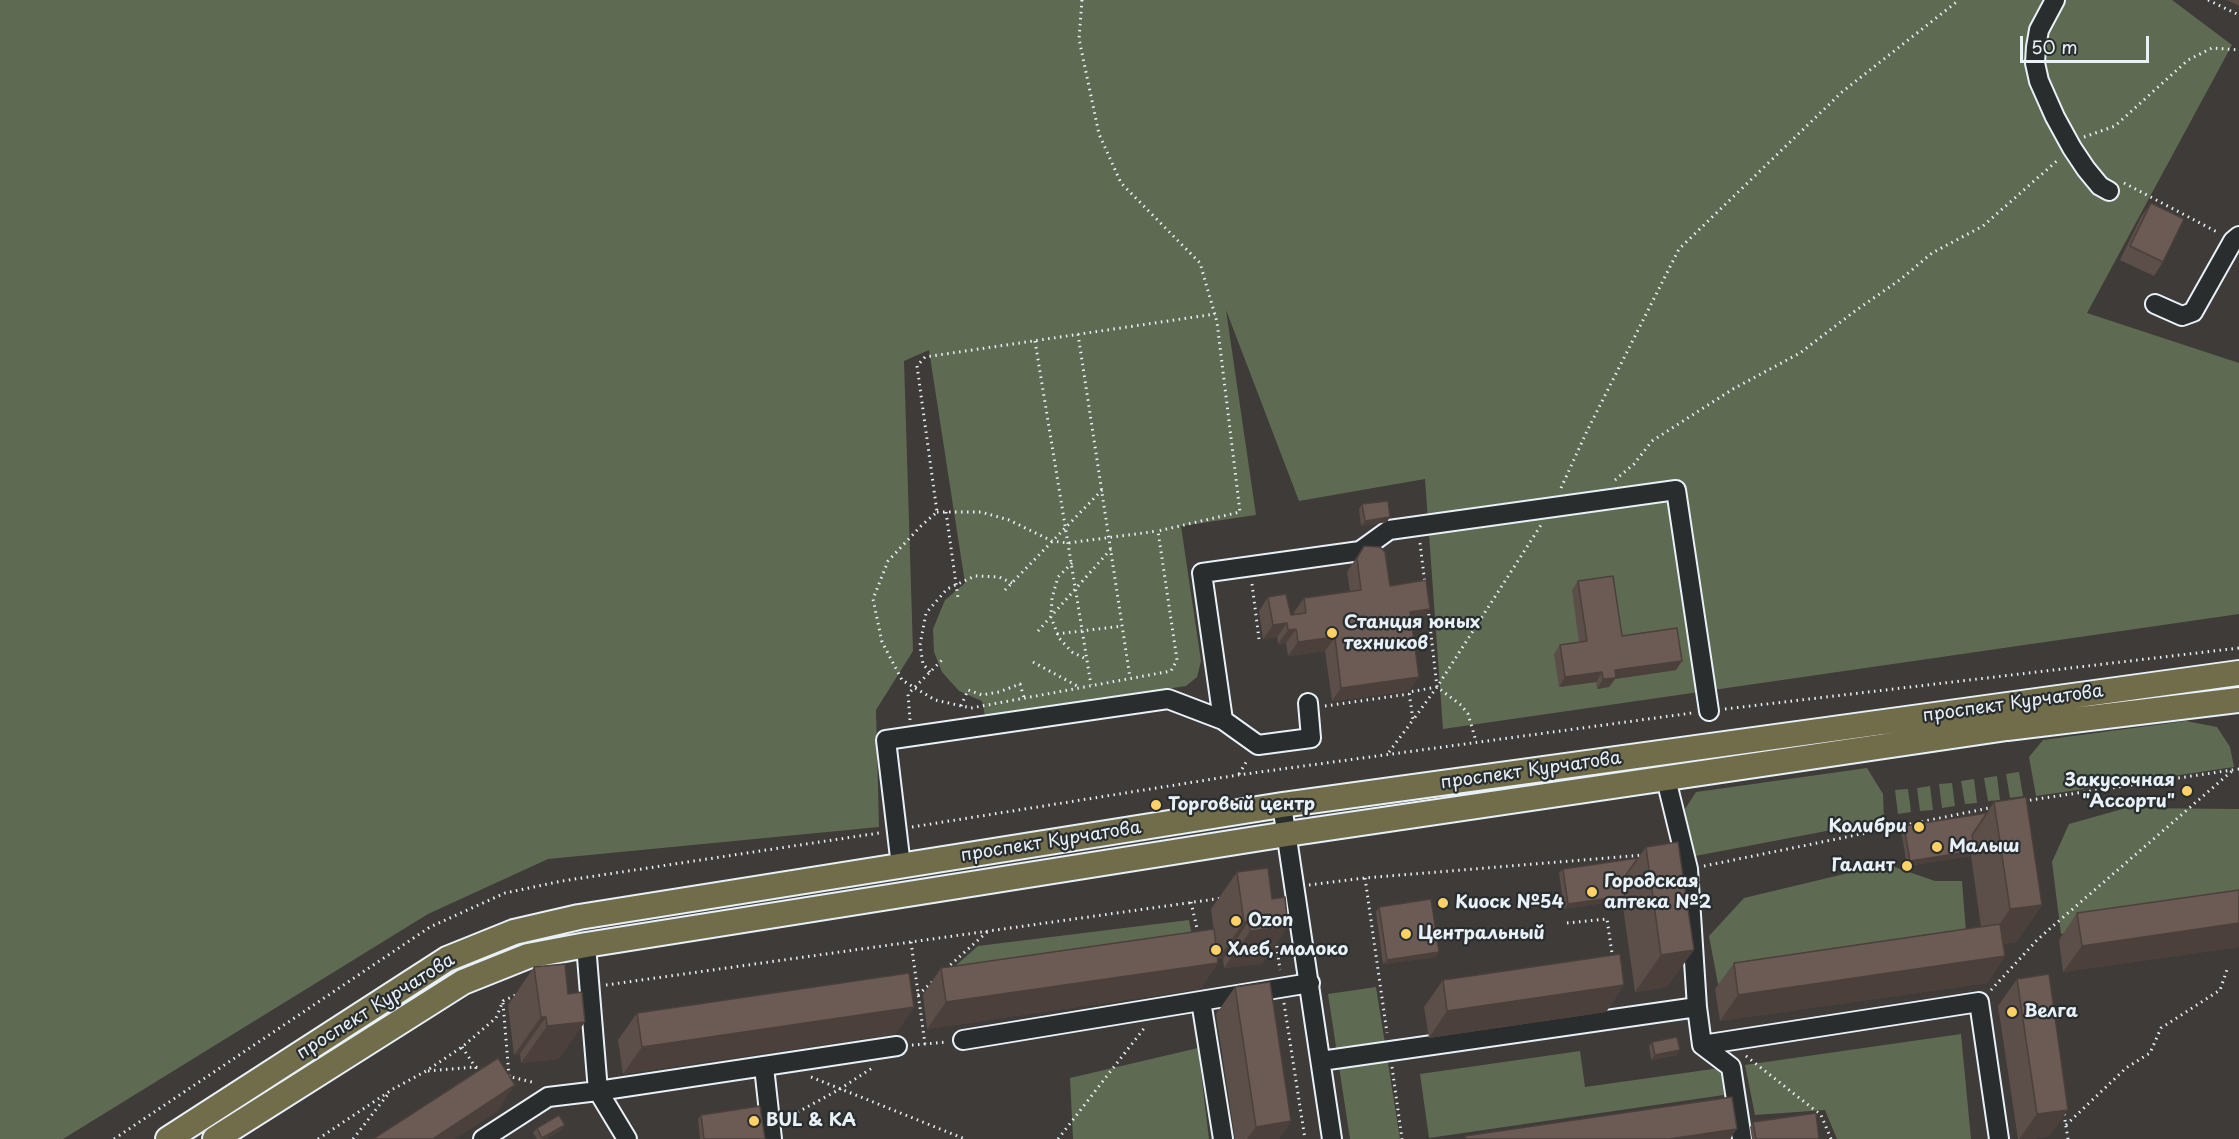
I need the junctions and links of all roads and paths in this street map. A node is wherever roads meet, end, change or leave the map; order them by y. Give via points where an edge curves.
1 (1082, 0) edge
2 (1959, 0) edge
3 (2055, 0) edge
4 (2208, 0) edge
5 (2239, 15) edge
6 (2239, 44) edge
7 (2238, 50) edge
8 (2072, 148) junction
9 (2104, 189) joint
10 (2236, 239) edge
11 (2155, 304) dead end
12 (1215, 314) junction
13 (1078, 334) junction
14 (1035, 341) junction
15 (1611, 483) dead end
16 (1102, 490) junction
17 (1552, 507) junction
18 (937, 512) junction
19 (946, 512) junction
20 (1418, 526) junction
21 (1066, 527) junction
22 (1158, 531) junction
23 (1109, 538) junction
24 (1052, 542) junction
25 (1068, 543) junction
26 (1111, 549) junction
27 (1072, 563) junction
28 (1250, 567) junction
29 (1012, 583) junction
30 (956, 585) junction
31 (1076, 587) junction
32 (1005, 590) dead end
33 (1426, 590) edge
34 (958, 598) dead end
35 (1427, 601) edge
36 (1051, 617) junction
37 (1122, 626) junction
38 (1083, 630) junction
39 (1038, 632) dead end
40 (1057, 634) junction
41 (1260, 639) dead end
42 (944, 658) dead end
43 (1088, 660) junction
44 (1033, 662) dead end
45 (930, 672) junction
46 (2239, 673) edge
47 (1130, 678) junction
48 (1091, 685) junction
49 (914, 687) junction
50 (1081, 687) junction
51 (1437, 687) junction
52 (1409, 694) junction
53 (1024, 698) junction
54 (2239, 702) edge
55 (1308, 705) joint
56 (961, 706) junction
57 (1709, 711) dead end
58 (1223, 720) junction
59 (1413, 720) junction
60 (912, 737) junction
61 (1476, 741) dead end
62 (1388, 753) dead end
63 (2239, 769) edge
64 (2234, 770) junction
65 (1666, 779) junction
66 (2019, 802) edge
67 (1282, 805) junction
68 (1996, 807) edge
69 (1287, 834) junction
70 (1652, 854) edge
71 (901, 866) junction
72 (1688, 869) junction
73 (1365, 878) junction
74 (1295, 888) junction
75 (1228, 897) dead end
76 (1191, 902) junction
77 (1567, 923) dead end
78 (988, 931) junction
79 (1198, 934) edge
80 (1275, 934) edge
81 (911, 942) junction
82 (586, 945) junction
83 (447, 959) junction
84 (1614, 963) edge
85 (2228, 967) dead end
86 (944, 971) edge
87 (936, 979) dead end
88 (463, 982) junction
89 (1310, 983) junction
90 (589, 984) junction
91 (1283, 987) junction
92 (524, 992) dead end
93 (918, 995) junction
94 (503, 1001) junction
95 (1201, 1001) junction
96 (1979, 1002) junction
97 (1161, 1007) junction
98 (1697, 1007) junction
99 (963, 1040) joint
100 (1728, 1041) junction
101 (897, 1046) dead end
102 (1702, 1046) junction
103 (462, 1047) junction
104 (1390, 1051) junction
105 (1321, 1061) junction
106 (878, 1064) dead end
107 (475, 1067) junction
108 (764, 1067) junction
109 (486, 1070) edge
110 (426, 1071) junction
111 (498, 1073) edge
112 (481, 1076) edge
113 (509, 1076) junction
114 (810, 1077) dead end
115 (542, 1085) dead end
116 (393, 1089) junction
117 (840, 1089) junction
118 (598, 1091) junction
119 (2063, 1103) edge
120 (1811, 1114) edge
121 (1821, 1115) junction
122 (2066, 1125) junction
123 (771, 1133) edge
124 (168, 1139) edge
125 (215, 1139) edge
126 (318, 1139) edge
127 (353, 1139) edge
128 (483, 1139) edge
129 (627, 1139) edge
130 (965, 1139) edge
131 (1058, 1139) edge
132 (1222, 1139) edge
133 (1305, 1139) edge
134 (1332, 1139) edge
135 (1402, 1139) edge
136 (1742, 1139) edge
137 (1832, 1139) edge
138 (1999, 1139) edge
139 (2068, 1139) edge

1 - 12 path via 1079,39 1099,134 1121,183 1200,262
2 - 17 path via 1842,92 1678,249
3 - 8 street via 2039,30 2035,63 2043,90
4 - 5 path
6 - 7 path
7 - 8 path via 2212,48 2188,60 2115,126 2085,137
8 - 9 street
8 - 15 path via 1983,226 1932,253 1800,353 1733,389 1652,441 1635,464
9 - 10 path via 2109,179 2117,180
10 - 11 street via 2193,312 2182,316
12 - 13 path
12 - 22 path via 1240,512
13 - 14 path
13 - 16 path
14 - 18 path via 925,357 917,366
14 - 21 path
16 - 21 path
16 - 23 path
17 - 20 street
17 - 51 path
17 - 57 street via 1676,490
18 - 19 path
18 - 49 path via 888,561 873,599 882,642 902,680
19 - 24 path via 981,512 1009,520
19 - 30 path
20 - 28 street via 1389,531 1360,551
20 - 33 path
21 - 24 path
21 - 25 path
22 - 23 path
22 - 47 path via 1177,660 1171,671
23 - 25 path
23 - 26 path
24 - 25 path
24 - 29 path
25 - 27 path
26 - 31 path
26 - 37 path
27 - 31 path
27 - 36 path via 1058,577
28 - 41 path
28 - 58 street via 1202,573
29 - 30 path via 999,577 975,576
29 - 32 path
30 - 34 path
30 - 45 path via 947,589 926,613 920,645 923,663
31 - 36 path
31 - 38 path
35 - 51 path
36 - 39 path
36 - 40 path
37 - 38 path
37 - 47 path
38 - 40 path
38 - 43 path
40 - 43 path via 1072,652
42 - 45 path
43 - 48 path
44 - 50 path
45 - 49 path
46 - 67 main road, проспект Курчатова
47 - 48 path
48 - 50 path
49 - 56 path via 935,700
49 - 60 path via 908,694
50 - 53 path
51 - 52 path
51 - 59 path
51 - 61 path via 1468,714
52 - 55 path
52 - 59 path
53 - 56 path via 971,708
53 - 56 path via 1020,684 982,695 968,690
54 - 65 main road, проспект Курчатова via 2007,728
55 - 58 street via 1311,738 1258,745
58 - 60 street via 1168,699
59 - 62 path
60 - 71 street via 886,740
63 - 64 path
64 - 66 path
64 - 96 path via 2038,939
65 - 69 main road, проспект Курчатова
65 - 72 street
67 - 69 street
67 - 71 main road, проспект Курчатова
68 - 72 path
69 - 74 street
69 - 82 main road, проспект Курчатова
70 - 73 path
71 - 83 main road, проспект Курчатова via 579,917 514,932
72 - 98 street
73 - 74 path
73 - 104 path
74 - 89 street
75 - 76 path
76 - 78 path
76 - 79 path
77 - 84 path via 1607,918
78 - 81 path
78 - 86 path
80 - 91 path
81 - 90 path via 605,985
81 - 93 path
82 - 88 main road, проспект Курчатова via 528,956
82 - 90 street
83 - 88 main road
83 - 124 main road, проспект Курчатова
85 - 122 path via 2220,990 2161,1028 2150,1053 2126,1068
87 - 93 path
88 - 125 main road, проспект Курчатова
89 - 91 street
89 - 105 street
90 - 118 street
91 - 95 street
91 - 133 path
92 - 94 path
93 - 99 path via 925,1044
94 - 103 path via 496,1018
94 - 113 path
95 - 97 street
95 - 132 street
96 - 100 street
96 - 138 street
97 - 99 street
97 - 131 path
98 - 102 street
98 - 104 street
100 - 102 street
100 - 121 path
101 - 108 street
102 - 136 street via 1731,1067 1730,1101
103 - 107 path
103 - 110 path
104 - 105 street
104 - 135 path
105 - 134 street
106 - 117 path
107 - 109 path
107 - 110 path
107 - 112 path
108 - 118 street
108 - 123 street
110 - 116 path
111 - 113 path
113 - 115 path
114 - 117 path
116 - 126 path
116 - 127 path
117 - 123 path
117 - 130 path
118 - 128 street via 548,1096
118 - 129 street
119 - 122 path
120 - 121 path
121 - 137 path
122 - 139 path

